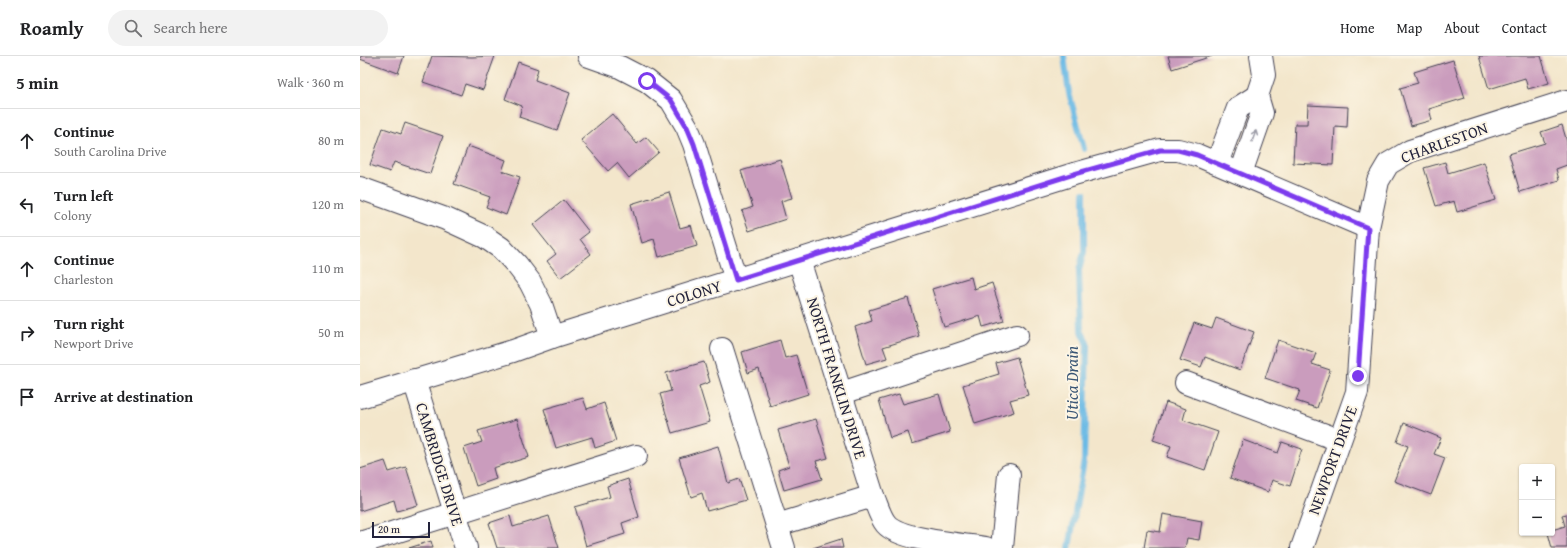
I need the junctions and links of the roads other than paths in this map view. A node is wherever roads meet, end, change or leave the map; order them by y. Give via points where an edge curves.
1 (589, 56) edge
2 (1261, 56) edge
3 (1257, 96) junction
4 (1567, 101) edge
5 (1217, 163) junction
6 (1241, 173) junction
7 (360, 188) edge
8 (1368, 228) junction
9 (799, 260) junction
10 (736, 280) junction
11 (1017, 335) dead end
12 (552, 337) junction
13 (722, 349) dead end
14 (414, 380) junction
15 (1186, 383) dead end
16 (842, 393) junction
17 (360, 397) edge
18 (1339, 440) junction
19 (636, 456) dead end
20 (1010, 475) dead end
21 (873, 496) junction
22 (455, 514) junction
23 (777, 526) junction
24 (360, 543) edge
25 (466, 548) edge
26 (784, 548) edge
27 (986, 548) edge
28 (1002, 548) edge
29 (1302, 548) edge

1 - 10 street via 620,67 647,81 671,100 694,144
2 - 3 street via 1264,75
3 - 5 street via 1238,108
6 -> 3 street via 1262,113
4 - 8 street, CHARLESTON via 1410,151 1388,164 1378,181
5 - 6 street
5 - 9 street, COLONY via 1197,155 1168,149 1074,174
6 - 8 street
7 - 12 street via 446,219 485,237 501,248 530,282 541,304
8 - 18 street, NEWPORT DRIVE via 1357,392
9 - 10 street, COLONY
9 - 16 street, NORTH FRANKLIN DRIVE
10 - 12 street, COLONY
11 - 16 street
12 - 14 street, COLONY
13 - 23 street
14 - 17 street, COLONY
14 - 22 street, CAMBRIDGE DRIVE
15 - 18 street
16 - 21 street, NORTH FRANKLIN DRIVE
18 - 29 street, NEWPORT DRIVE
19 - 22 street
20 - 28 street
21 - 23 street
21 - 27 street, NORTH FRANKLIN DRIVE via 886,524 899,533
22 - 24 street
22 - 25 street, CAMBRIDGE DRIVE
23 - 26 street

